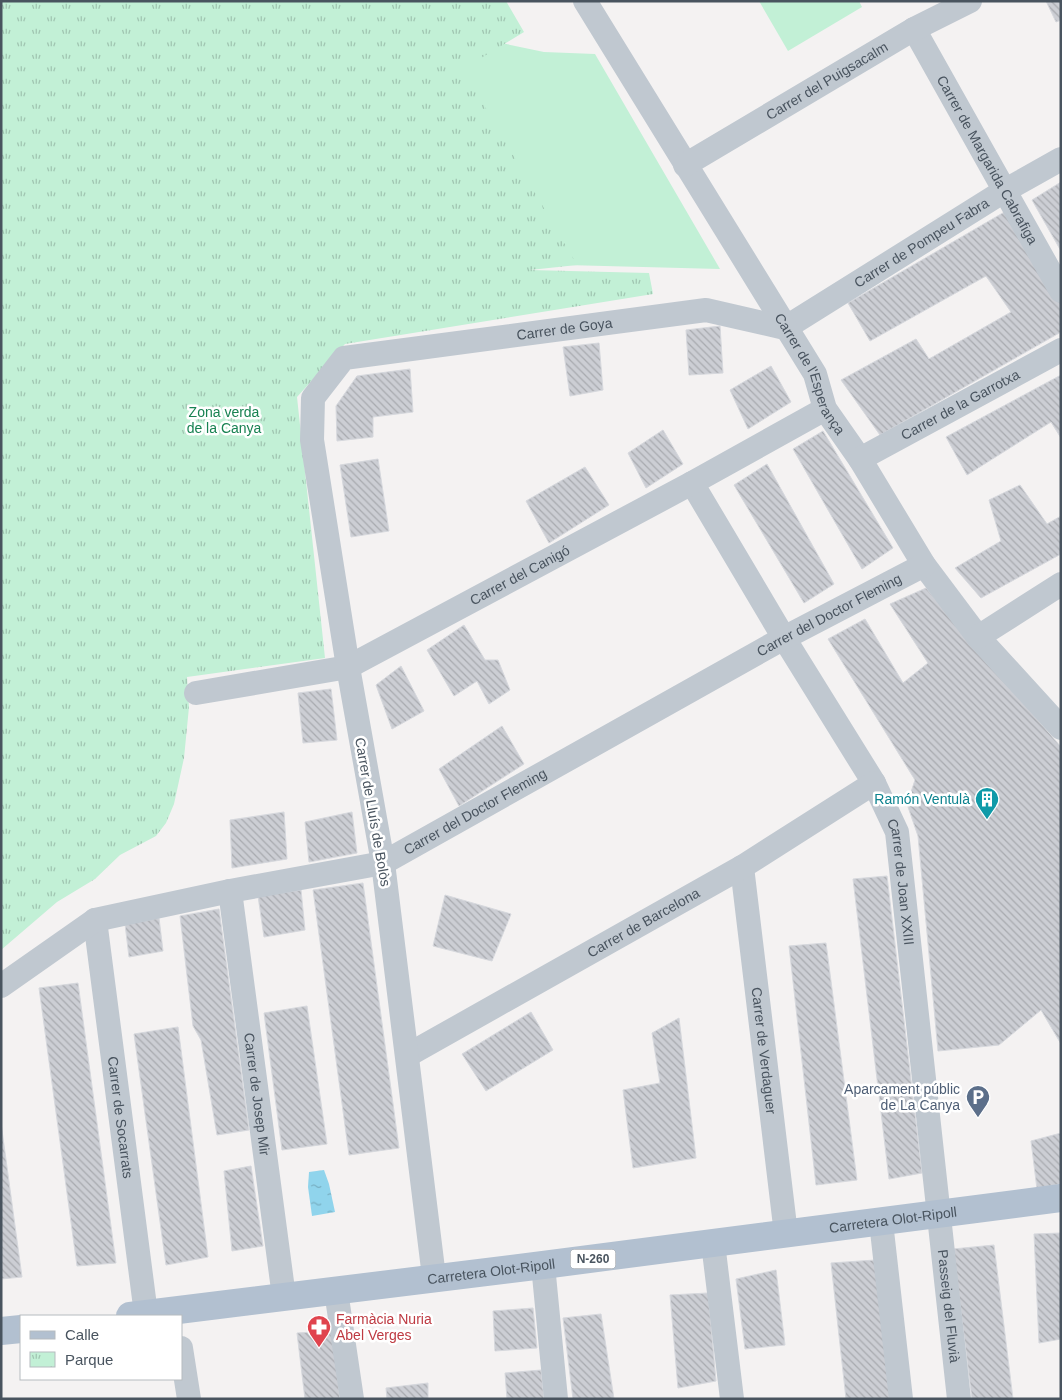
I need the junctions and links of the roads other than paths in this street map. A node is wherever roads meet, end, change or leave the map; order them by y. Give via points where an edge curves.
1 (585, 1) edge
2 (970, 1) edge
3 (914, 28) junction
4 (1061, 159) edge
5 (685, 165) junction
6 (1004, 190) junction
7 (1061, 291) edge
8 (785, 328) junction
9 (1061, 350) edge
10 (344, 358) joint
11 (825, 409) junction
12 (860, 459) junction
13 (692, 483) junction
14 (924, 565) junction
15 (1061, 584) edge
16 (978, 637) junction
17 (784, 638) junction
18 (348, 667) junction
19 (196, 693) dead end
20 (1061, 728) edge
21 (874, 783) junction
22 (383, 863) junction
23 (742, 867) junction
24 (230, 891) junction
25 (95, 920) junction
26 (1, 986) edge
27 (408, 1055) junction
28 (1061, 1198) edge
29 (938, 1215) junction
30 (881, 1222) junction
31 (786, 1234) junction
32 (713, 1244) junction
33 (543, 1265) junction
34 (434, 1277) junction
35 (336, 1291) junction
36 (284, 1297) junction
37 (176, 1314) edge
38 (138, 1315) edge
39 (20, 1329) edge
40 (1, 1331) edge
41 (182, 1354) edge
42 (189, 1399) edge
43 (352, 1399) edge
44 (556, 1399) edge
45 (732, 1399) edge
46 (901, 1399) edge
47 (959, 1399) edge

1 - 5 street, Carrer de l'Esperança
2 - 3 street, Carrer del Puigsacalm
3 - 5 street, Carrer del Puigsacalm
3 - 6 street, Carrer de Margarida Cabrafiga
4 - 6 street, Carrer de Pompeu Fabra
5 - 8 street, Carrer de l'Esperança
6 - 7 street, Carrer de Margarida Cabrafiga
6 - 8 street, Carrer de Pompeu Fabra
8 - 10 street, Carrer de Goya via 706,310
8 - 11 street, Carrer de l'Esperança via 815,374
9 - 12 street, Carrer de la Garrotxa
10 - 18 street, Carrer de Lluís de Bolòs via 313,398 312,440
11 - 12 street, Carrer de l'Esperança
11 - 13 street, Carrer del Canigó
12 - 14 street, Carrer de l'Esperança
13 - 17 street, Carrer de Joan XXIII
13 - 18 street, Carrer del Canigó
14 - 16 street, Carrer de l'Esperança
14 - 17 street, Carrer del Doctor Fleming
15 - 16 street
16 - 20 street, Carrer de l'Esperança
17 - 21 street, Carrer de Joan XXIII
17 - 22 street, Carrer del Doctor Fleming
18 - 19 street, Carrer del Canigó
18 - 22 street, Carrer de Lluís de Bolòs
21 - 23 street, Carrer de Barcelona
21 - 29 street, Carrer de Joan XXIII via 897,832
22 - 24 street, Carrer del Doctor Fleming
22 - 27 street, Carrer de Lluís de Bolòs
23 - 27 street, Carrer de Barcelona
23 - 31 street, Carrer de Verdaguer
24 - 25 street, Carrer del Doctor Fleming
24 - 36 street, Carrer de Josep Mir
25 - 26 street, Carrer del Doctor Fleming
25 - 38 street, Carrer de Socarrats
27 - 34 street, Carrer de Lluís de Bolòs
28 - 29 main road, Carretera Olot-Ripoll / N-260
29 - 30 main road, Carretera Olot-Ripoll / N-260
29 - 47 street, Passeig del Fluvià
30 - 31 main road, Carretera Olot-Ripoll / N-260
30 - 46 street
31 - 32 main road, Carretera Olot-Ripoll / N-260
32 - 33 main road, Carretera Olot-Ripoll / N-260
32 - 45 street
33 - 34 main road, Carretera Olot-Ripoll / N-260
33 - 44 street
34 - 35 main road, Carretera Olot-Ripoll / N-260
35 - 36 main road, Carretera Olot-Ripoll / N-260
35 - 43 street
36 - 37 main road, Carretera Olot-Ripoll / N-260
37 - 38 main road, Carretera Olot-Ripoll / N-260
39 - 40 main road
41 - 42 street

